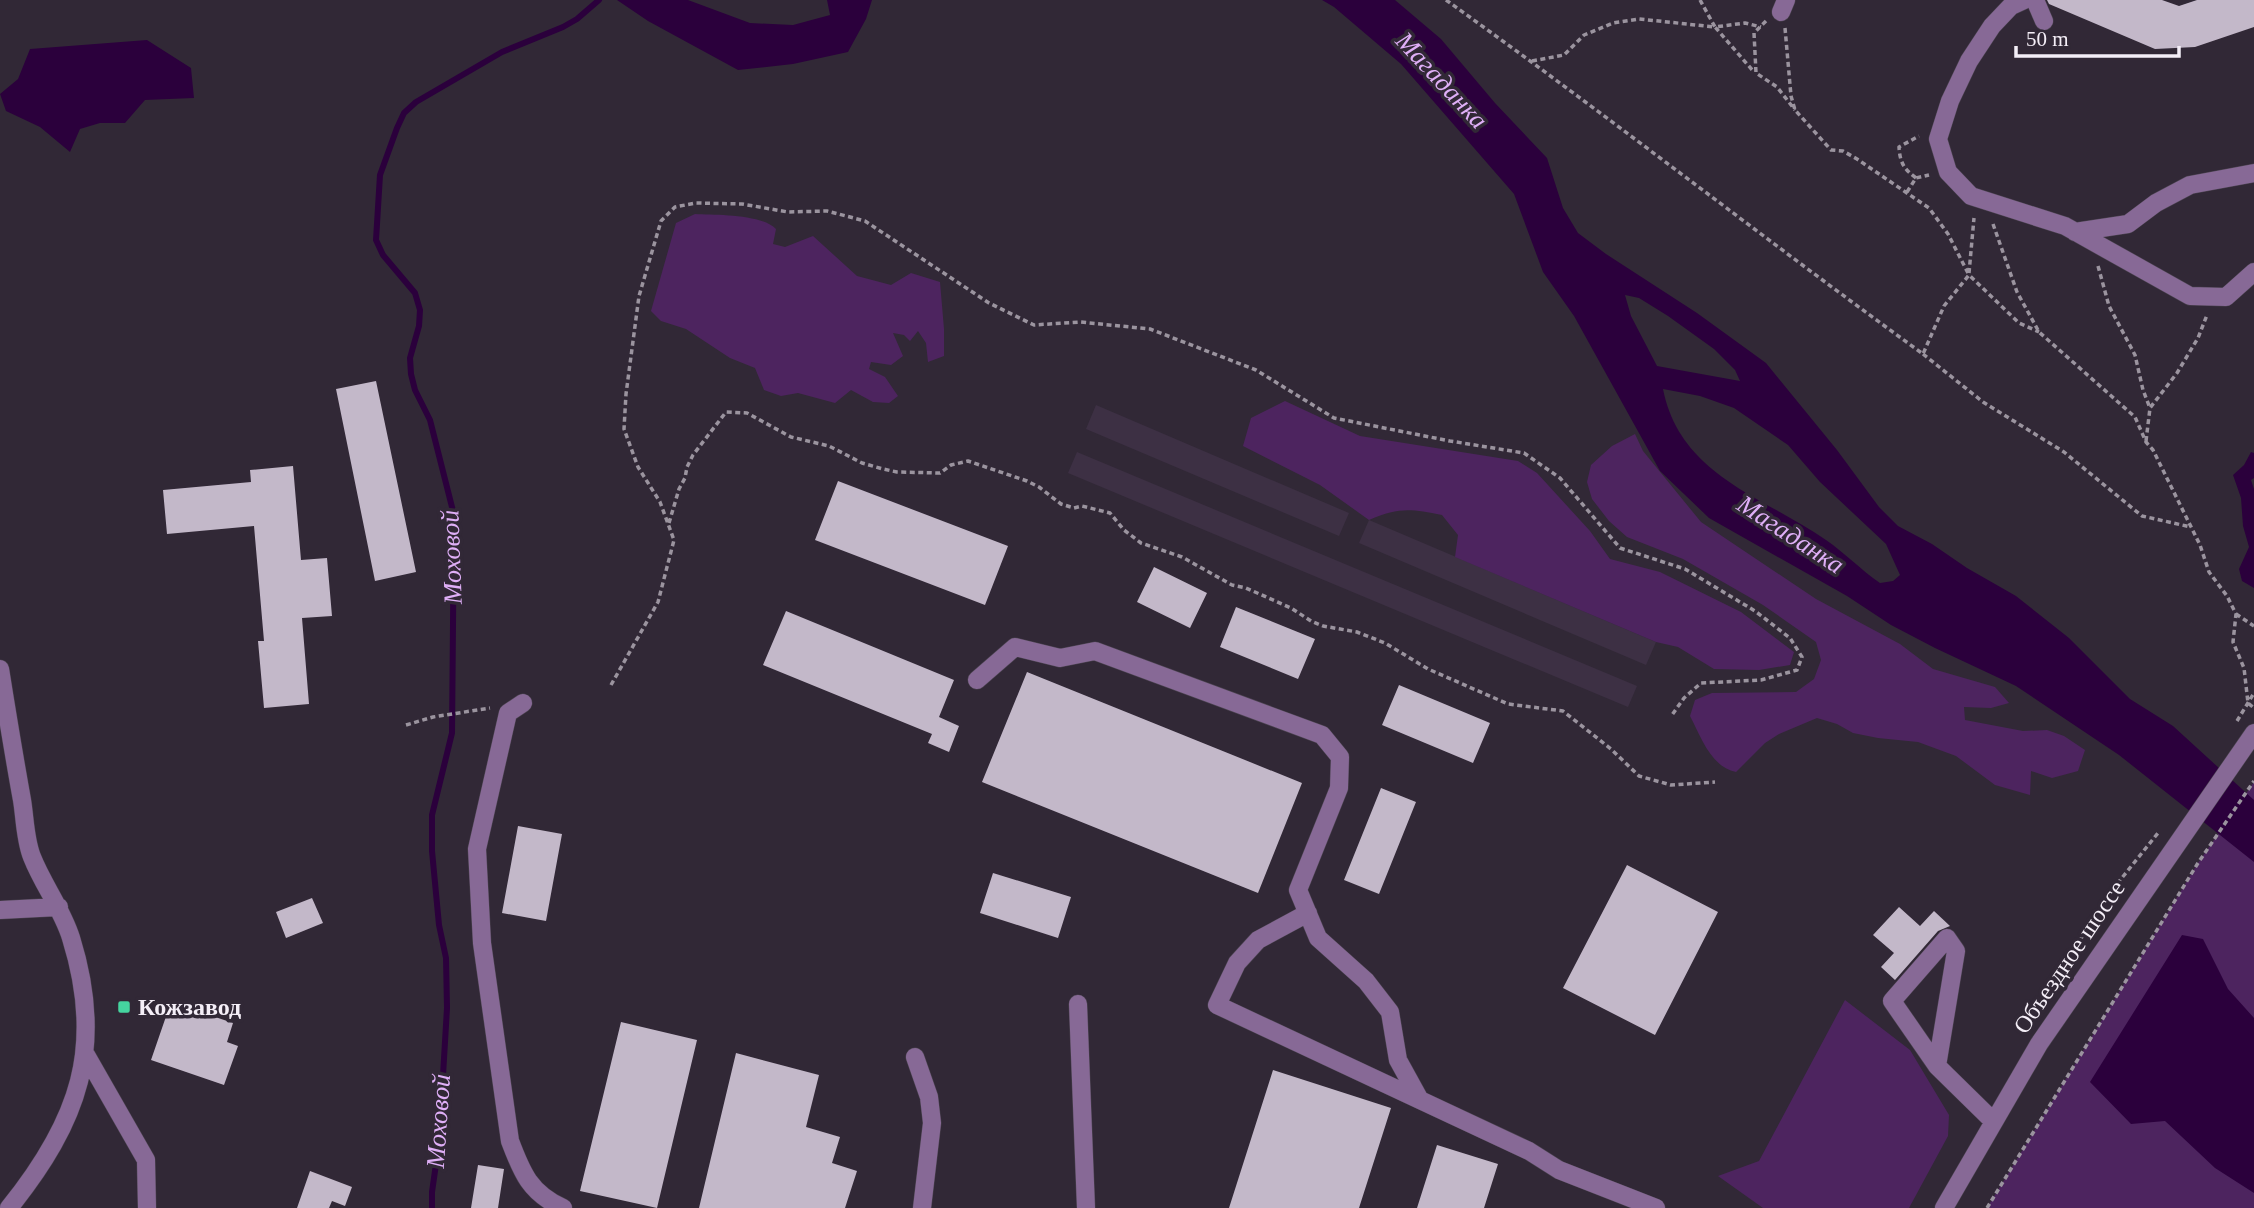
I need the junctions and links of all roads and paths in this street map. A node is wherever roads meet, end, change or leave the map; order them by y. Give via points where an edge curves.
1 (1446, 0) edge
2 (1700, 0) edge
3 (2024, 0) edge
4 (2035, 0) edge
5 (1780, 12) edge
6 (2044, 21) dead end
7 (1715, 27) junction
8 (1760, 27) junction
9 (1532, 62) junction
10 (1756, 73) junction
11 (1795, 110) junction
12 (1938, 139) junction
13 (1948, 172) junction
14 (2254, 173) edge
15 (1916, 178) junction
16 (1908, 192) junction
17 (1972, 196) junction
18 (1992, 221) dead end
19 (2082, 236) junction
20 (2254, 272) edge
21 (1969, 275) junction
22 (2213, 296) junction
23 (2039, 332) junction
24 (1923, 354) junction
25 (2150, 408) junction
26 (2146, 442) junction
27 (668, 525) junction
28 (2192, 527) junction
29 (2235, 614) junction
30 (2254, 626) edge
31 (0, 669) edge
32 (977, 680) dead end
33 (611, 685) dead end
34 (2254, 693) edge
35 (523, 703) joint
36 (2248, 704) junction
37 (2254, 708) edge
38 (1672, 715) dead end
39 (406, 724) dead end
40 (2251, 737) edge
41 (2254, 781) edge
42 (1716, 782) dead end
43 (59, 907) junction
44 (0, 910) edge
45 (1308, 913) junction
46 (1078, 1004) dead end
47 (86, 1055) junction
48 (915, 1057) dead end
49 (1937, 1066) junction
50 (1420, 1100) junction
51 (1993, 1121) junction
52 (7, 1205) edge
53 (147, 1208) edge
54 (562, 1208) edge
55 (922, 1208) edge
56 (1086, 1208) edge
57 (1656, 1208) edge
58 (1944, 1208) edge
59 (1987, 1208) edge

1 - 9 path
2 - 7 path
3 - 12 street via 2011,6 1992,26 1969,61
4 - 6 street
5 - 8 path
5 - 11 path
7 - 8 path via 1745,23
7 - 9 path via 1639,19 1613,23 1584,35 1564,55
7 - 10 path
8 - 10 path via 1754,33
9 - 24 path
10 - 11 path via 1777,88
11 - 16 path via 1831,150 1843,151
12 - 13 street
12 - 15 path via 1927,133 1899,147 1905,169
13 - 15 path
13 - 17 street
14 - 19 street via 2190,185 2156,202 2128,224
15 - 16 path
16 - 21 path via 1929,208
17 - 19 street via 2065,226
17 - 21 path via 1974,236
18 - 23 path via 2017,292
19 - 22 street via 2190,296
19 - 25 path via 2109,306 2135,355
20 - 22 street via 2226,297
21 - 23 path via 2019,323
21 - 24 path via 1944,306
22 - 25 path via 2198,338
23 - 26 path via 2136,417
24 - 28 path via 1983,401 2064,452 2142,516
25 - 26 path
26 - 28 path
27 - 33 path via 674,540 658,603
27 - 38 path via 624,429 639,296 661,220 675,207 696,203 827,211 865,221 989,303 1034,325 1080,322 1150,329 1255,370 1334,418 1524,453 1560,478 1620,548 1685,569 1755,611 1790,638 1802,657 1797,670 1760,680 1701,683
27 - 42 path via 687,467 726,412 747,414 791,437 897,472 940,473 968,461 1039,487 1061,504 1110,513 1124,530 1150,548 1182,557 1311,621 1385,643 1484,695 1527,708 1563,711 1639,776 1671,785
28 - 29 path via 2209,572
29 - 30 path
29 - 36 path via 2234,642 2244,668
31 - 43 street via 31,856
32 - 45 street via 1015,647 1060,657 1095,651 1322,735 1340,757 1339,788 1298,890
34 - 36 path
35 - 39 path
35 - 54 street via 508,713 477,849 482,943 510,1141 533,1189
36 - 37 path
40 - 51 street, Объездное шоссе via 2046,1033
41 - 59 path via 2198,863
43 - 44 street
43 - 47 street via 86,1002
45 - 50 street via 1318,938 1366,981 1390,1012 1398,1060
45 - 50 street via 1258,940 1237,963 1217,1005
46 - 56 street
47 - 52 street via 70,1112 54,1143
47 - 53 street via 146,1160
48 - 55 street via 929,1097 932,1123
49 - 49 street via 1956,951 1947,938 1892,1001
49 - 51 street
50 - 57 street via 1559,1170
51 - 58 street, Объездное шоссе

